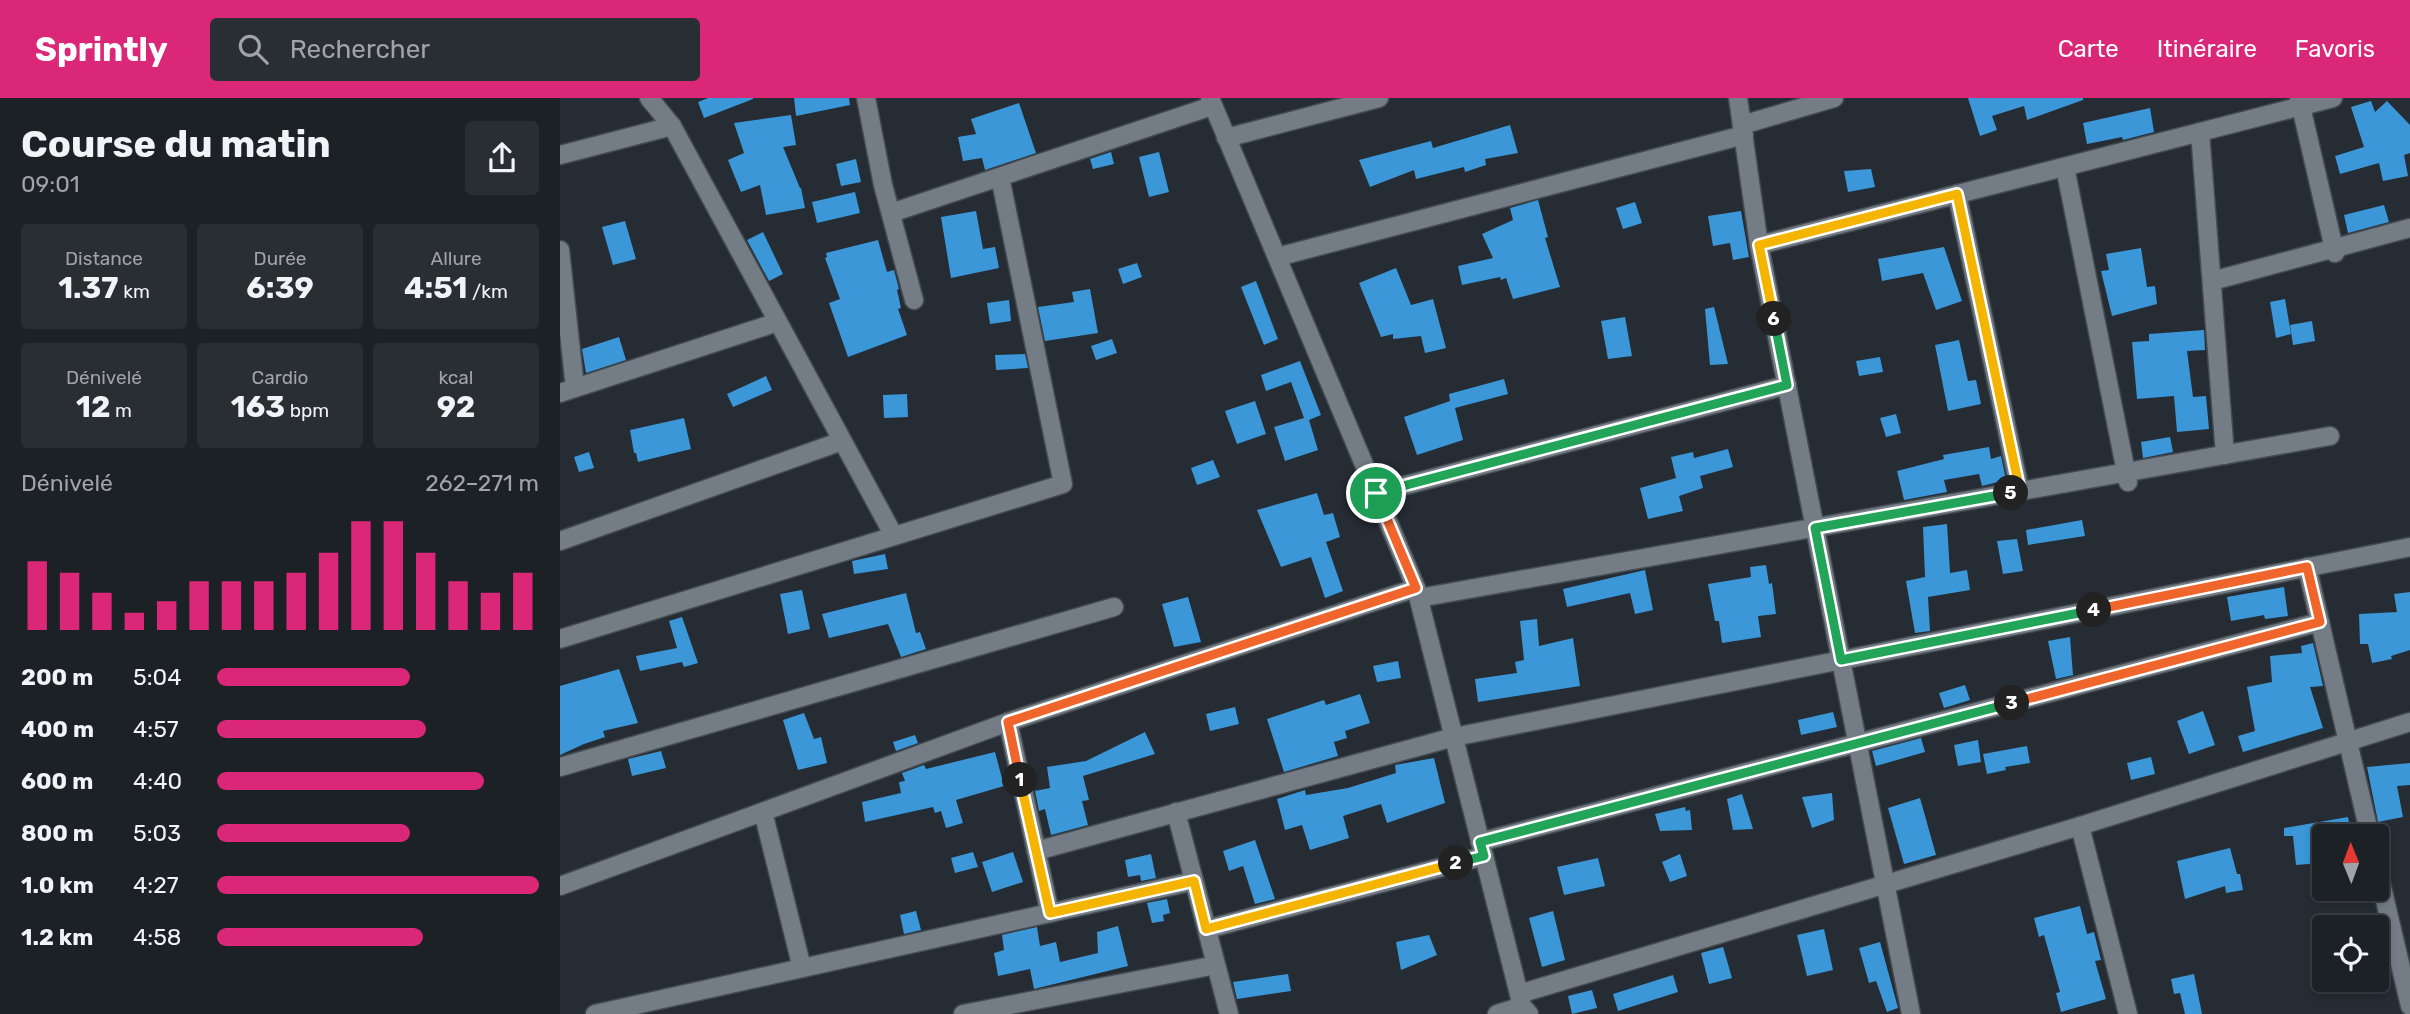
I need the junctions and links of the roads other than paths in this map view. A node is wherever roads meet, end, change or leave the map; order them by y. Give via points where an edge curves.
1 (649, 98) edge
2 (866, 98) edge
3 (1379, 98) edge
4 (1738, 98) edge
5 (1834, 98) edge
6 (2333, 98) edge
7 (1211, 102) edge
8 (2300, 102) edge
9 (672, 126) junction
10 (1743, 130) junction
11 (2200, 132) junction
12 (1226, 138) junction
13 (560, 155) edge
14 (2065, 167) junction
15 (1000, 177) junction
16 (1957, 194) junction
17 (891, 214) junction
18 (2410, 228) edge
19 (1759, 245) junction
20 (560, 250) edge
21 (2334, 251) junction
22 (1277, 257) junction
23 (2212, 281) junction
24 (914, 300) dead end
25 (564, 314) edge
26 (778, 322) junction
27 (1787, 385) junction
28 (568, 391) edge
29 (2330, 436) dead end
30 (842, 441) junction
31 (2225, 455) junction
32 (2127, 477) junction
33 (2020, 491) junction
34 (1376, 493) junction
35 (1815, 528) junction
36 (894, 536) junction
37 (560, 541) edge
38 (2410, 547) edge
39 (2307, 567) junction
40 (1418, 593) junction
41 (1114, 607) dead end
42 (2320, 622) junction
43 (560, 639) edge
44 (1841, 660) junction
45 (1008, 722) junction
46 (2410, 722) edge
47 (1454, 737) junction
48 (2348, 742) junction
49 (1857, 743) junction
50 (560, 768) edge
51 (763, 812) junction
52 (1176, 813) junction
53 (2367, 824) edge
54 (2080, 826) junction
55 (1482, 849) junction
56 (1036, 851) junction
57 (1194, 881) junction
58 (1885, 884) junction
59 (560, 886) edge
60 (2385, 901) edge
61 (1050, 913) junction
62 (1206, 929) junction
63 (1216, 965) junction
64 (802, 968) junction
65 (1523, 1004) edge
66 (2410, 1006) edge
67 (595, 1014) edge
68 (963, 1014) edge
69 (1229, 1014) edge
70 (1497, 1014) edge
71 (1911, 1014) edge
72 (2128, 1014) edge

1 - 9 street
2 - 17 street
3 - 12 street
4 - 10 street
5 - 10 street
6 - 8 street
7 - 12 street
7 - 15 street
8 - 11 street
8 - 21 street
9 - 13 street
9 - 26 street
10 - 19 street
10 - 22 street
11 - 14 street
11 - 23 street
12 - 22 street
14 - 16 street
14 - 32 street
15 - 17 street
15 - 36 street via 1063,484
16 - 19 street
16 - 33 street
17 - 24 street
18 - 21 street
19 - 27 street
20 - 25 street
21 - 23 street
22 - 34 street
23 - 31 street
25 - 28 street
26 - 28 street
26 - 30 street
27 - 34 street
27 - 35 street
29 - 31 street
30 - 36 street
30 - 37 street
31 - 32 street
32 - 33 street
33 - 35 street
34 - 40 street
35 - 40 street
35 - 44 street
36 - 43 street
38 - 39 street
39 - 42 street
39 - 44 street
40 - 45 street
40 - 47 street
41 - 50 street
42 - 48 street
42 - 49 street
44 - 47 street
44 - 49 street
45 - 51 street
45 - 56 street
46 - 48 street
47 - 52 street
47 - 55 street
48 - 53 street
48 - 54 street
49 - 55 street
49 - 58 street
51 - 59 street
51 - 64 street
52 - 56 street
52 - 57 street
54 - 58 street
54 - 72 street
55 - 62 street
55 - 65 street
56 - 61 street
57 - 61 street
57 - 62 street
58 - 65 street
58 - 71 street
60 - 66 street
61 - 64 street
62 - 63 street
63 - 68 street
63 - 69 street
64 - 67 street
65 - 70 street

